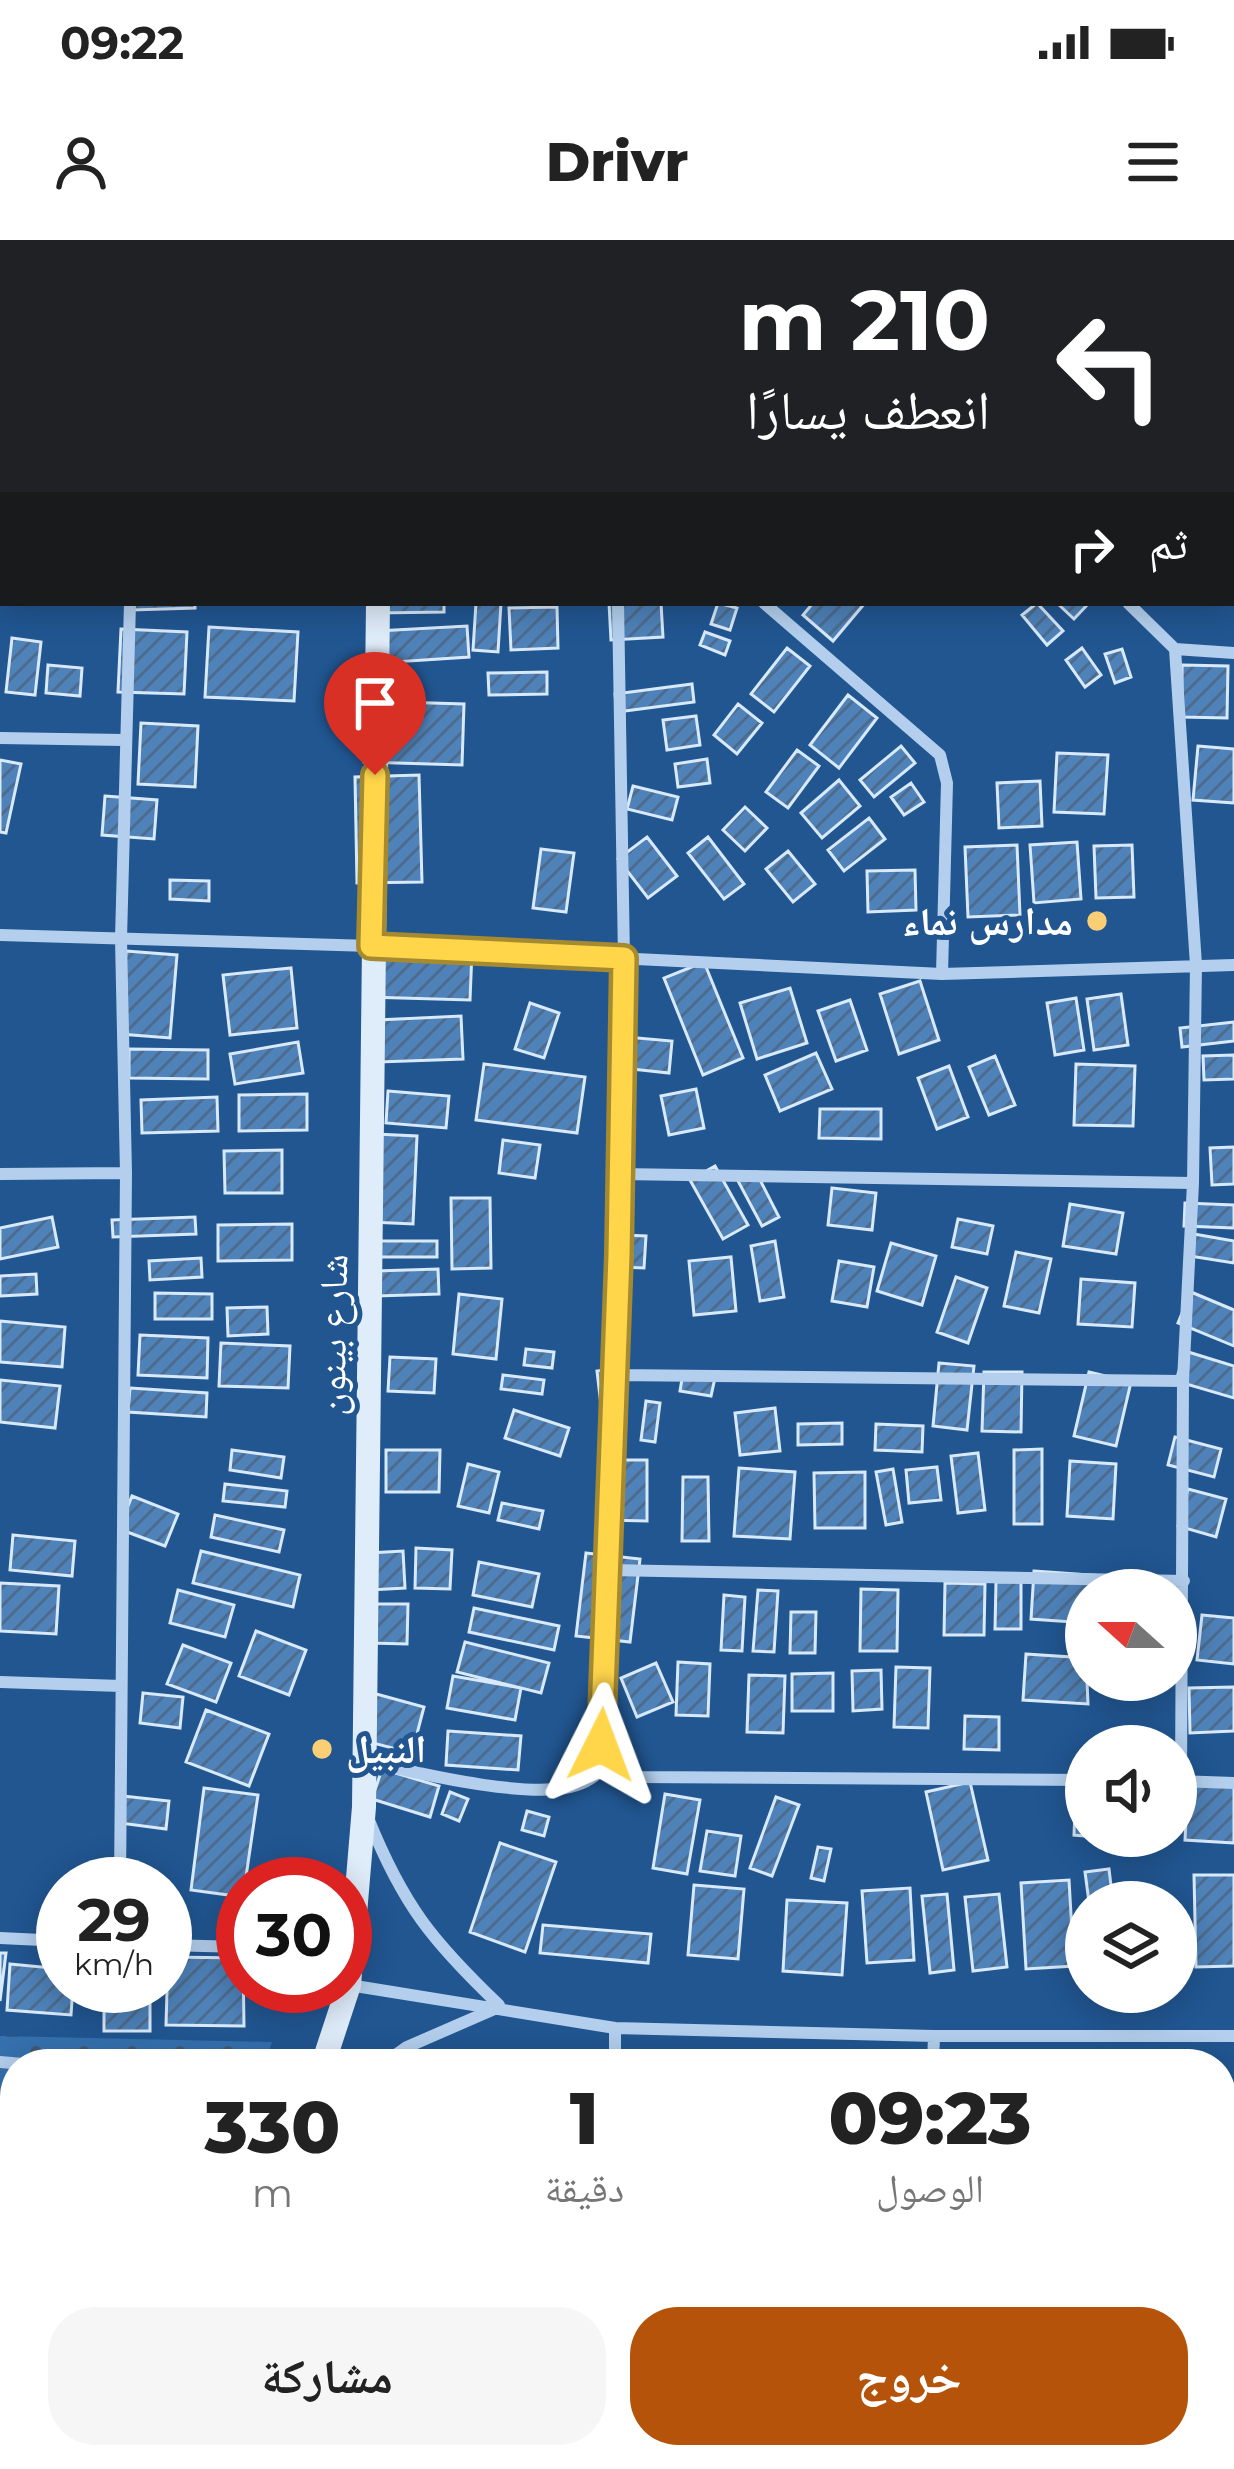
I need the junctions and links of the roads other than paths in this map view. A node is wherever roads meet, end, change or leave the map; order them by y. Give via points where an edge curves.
1 (130, 606) edge
2 (378, 606) edge
3 (618, 606) edge
4 (767, 606) edge
5 (1131, 606) edge
6 (1174, 649) junction
7 (1234, 653) edge
8 (0, 738) edge
9 (124, 740) junction
10 (0, 935) edge
11 (121, 939) junction
12 (371, 946) junction
13 (624, 958) junction
14 (1196, 965) junction
15 (1234, 965) edge
16 (942, 974) junction
17 (126, 1173) junction
18 (0, 1174) edge
19 (621, 1174) junction
20 (1193, 1183) junction
21 (616, 1375) junction
22 (1183, 1381) junction
23 (1184, 1569) edge
24 (609, 1570) junction
25 (1065, 1579) edge
26 (0, 1682) edge
27 (121, 1686) junction
28 (364, 1761) junction
29 (608, 1764) junction
30 (1065, 1780) edge
31 (1197, 1782) edge
32 (1234, 1783) edge
33 (364, 1808) junction
34 (119, 1857) edge
35 (358, 1857) edge
36 (0, 1938) edge
37 (36, 1940) edge
38 (372, 1988) edge
39 (500, 2006) junction
40 (340, 2013) edge
41 (615, 2028) junction
42 (934, 2036) junction
43 (1234, 2036) edge
44 (328, 2049) edge
45 (404, 2049) edge
46 (615, 2049) edge
47 (934, 2049) edge

1 - 9 street
2 - 12 street, شارع بينون
3 - 13 street
4 - 16 street via 940,755 947,784
5 - 6 street
6 - 7 street
6 - 14 street
8 - 9 street
9 - 11 street
10 - 11 street
11 - 12 street
11 - 17 street
12 - 13 street
12 - 28 street, شارع بينون
13 - 16 street
13 - 19 street
14 - 15 street
14 - 16 street
14 - 20 street
17 - 18 street
17 - 27 street
19 - 20 street
19 - 21 street
20 - 22 street
21 - 22 street
21 - 24 street
22 - 23 street
24 - 25 street
24 - 29 street via 601,1745
26 - 27 street
27 - 34 street
28 - 29 street via 443,1779 550,1787 574,1787
28 - 33 street, شارع بينون
29 - 30 street via 634,1777
31 - 32 street
33 - 35 street, شارع بينون
33 - 39 street via 415,1918
36 - 37 street
38 - 39 street
39 - 41 street
39 - 45 street
40 - 44 street, شارع بينون
41 - 42 street
41 - 46 street
42 - 43 street
42 - 47 street

